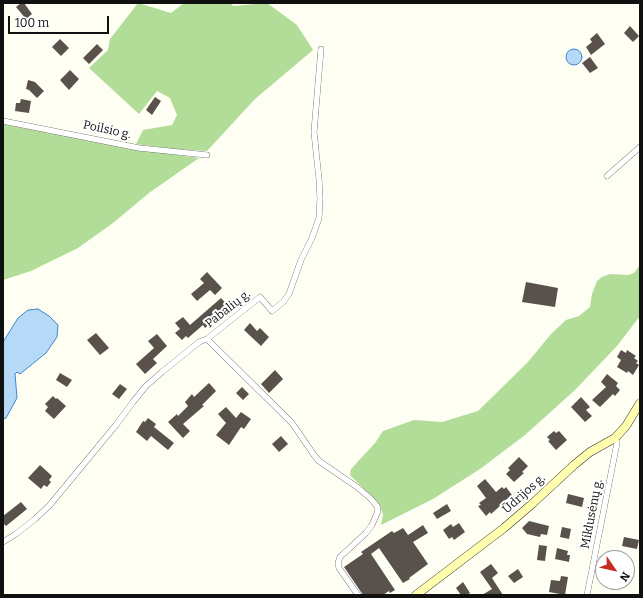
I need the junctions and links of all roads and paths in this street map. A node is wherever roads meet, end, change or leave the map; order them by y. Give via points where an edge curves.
1 (321, 49) dead end
2 (3, 121) edge
3 (640, 147) edge
4 (207, 155) dead end
5 (607, 176) dead end
6 (208, 339) junction
7 (640, 403) edge
8 (615, 438) junction
9 (3, 542) edge
10 (358, 595) edge
11 (416, 595) edge
12 (587, 595) edge

1 - 6 street, Pabalių g. via 314,132 320,198 317,227 301,260 289,294 283,302 272,311 260,297
2 - 4 street, Poilsio g. via 139,148
3 - 5 street
6 - 9 street, Pabalių g. via 199,342 146,386 49,506 36,519
6 - 10 street via 292,423 319,461 357,487 377,506 378,512 372,525 340,557 338,563
7 - 8 main road, Ūdrijos g.
8 - 11 main road, Ūdrijos g. via 590,452 504,528
8 - 12 street, Miklusėnų g. via 617,444

